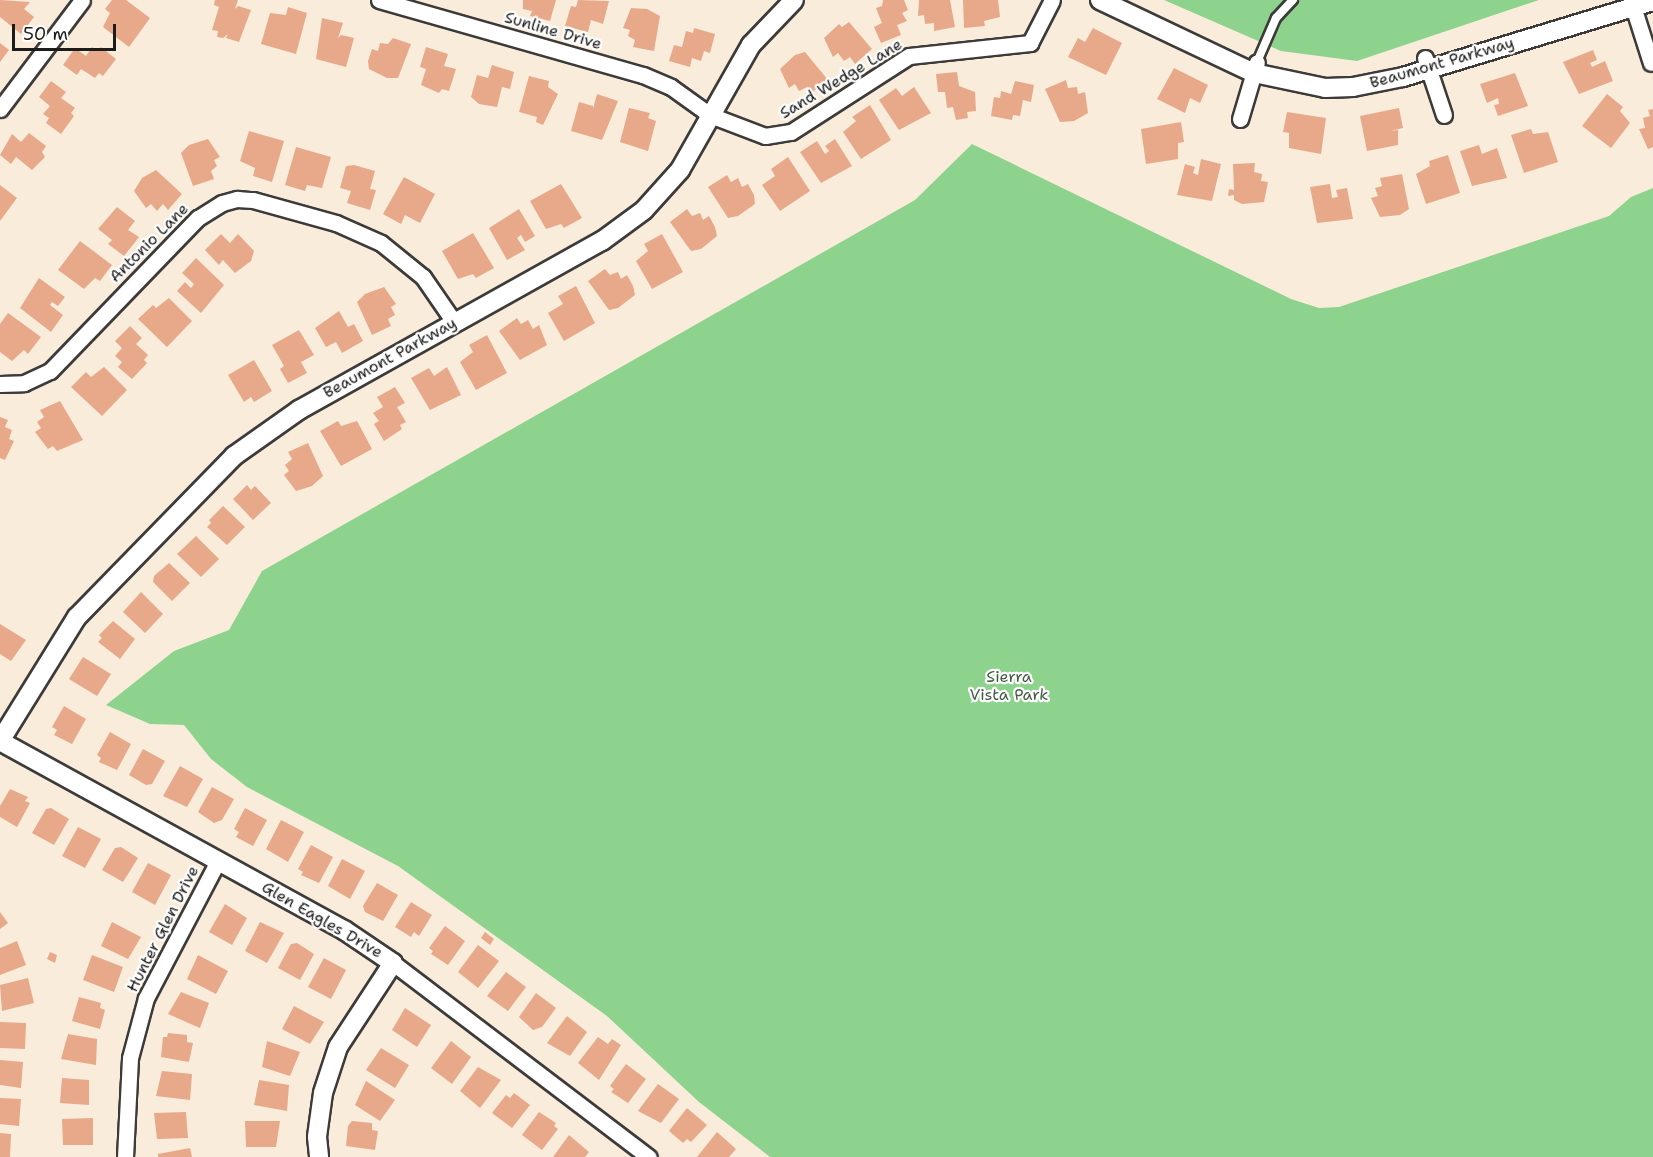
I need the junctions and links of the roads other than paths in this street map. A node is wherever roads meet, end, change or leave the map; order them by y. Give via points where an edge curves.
1 (82, 0) edge
2 (379, 0) edge
3 (794, 0) edge
4 (1052, 0) edge
5 (1100, 0) edge
6 (1127, 0) edge
7 (1293, 0) edge
8 (1614, 0) edge
9 (1653, 1) edge
10 (1632, 3) edge
11 (1651, 63) dead end
12 (1427, 64) junction
13 (1255, 68) junction
14 (0, 109) edge
15 (710, 115) junction
16 (1444, 115) dead end
17 (1240, 119) dead end
18 (454, 322) junction
19 (0, 384) edge
20 (0, 741) edge
21 (218, 861) junction
22 (393, 963) junction
23 (125, 1157) edge
24 (319, 1157) edge
25 (649, 1157) edge

1 - 14 street
2 - 15 street, Sunline Drive via 643,75 670,87
3 - 15 street, Beaumont Parkway via 751,45
4 - 15 street, Sand Wedge Lane via 1030,44 909,56 791,132 779,136 752,133
5 - 13 street, Beaumont Parkway
6 - 13 street, Beaumont Parkway
7 - 13 lane via 1276,18
8 - 12 street, Beaumont Parkway
9 - 10 street, Beaumont Parkway
10 - 11 street
10 - 12 street, Beaumont Parkway
12 - 13 street, Beaumont Parkway via 1350,75
12 - 16 street
13 - 17 street
15 - 18 street, Beaumont Parkway via 680,170 644,210 602,241
18 - 19 street, Antonio Lane via 423,277 381,243 336,223 237,199 198,218 50,371 24,383
18 - 20 street, Beaumont Parkway via 299,410 227,462 78,617
20 - 21 street, Glen Eagles Drive
21 - 22 street, Glen Eagles Drive via 344,930
21 - 23 street, Hunter Glen Drive via 146,998 130,1058
22 - 24 street via 338,1047 323,1093 317,1137
22 - 25 street, Glen Eagles Drive

